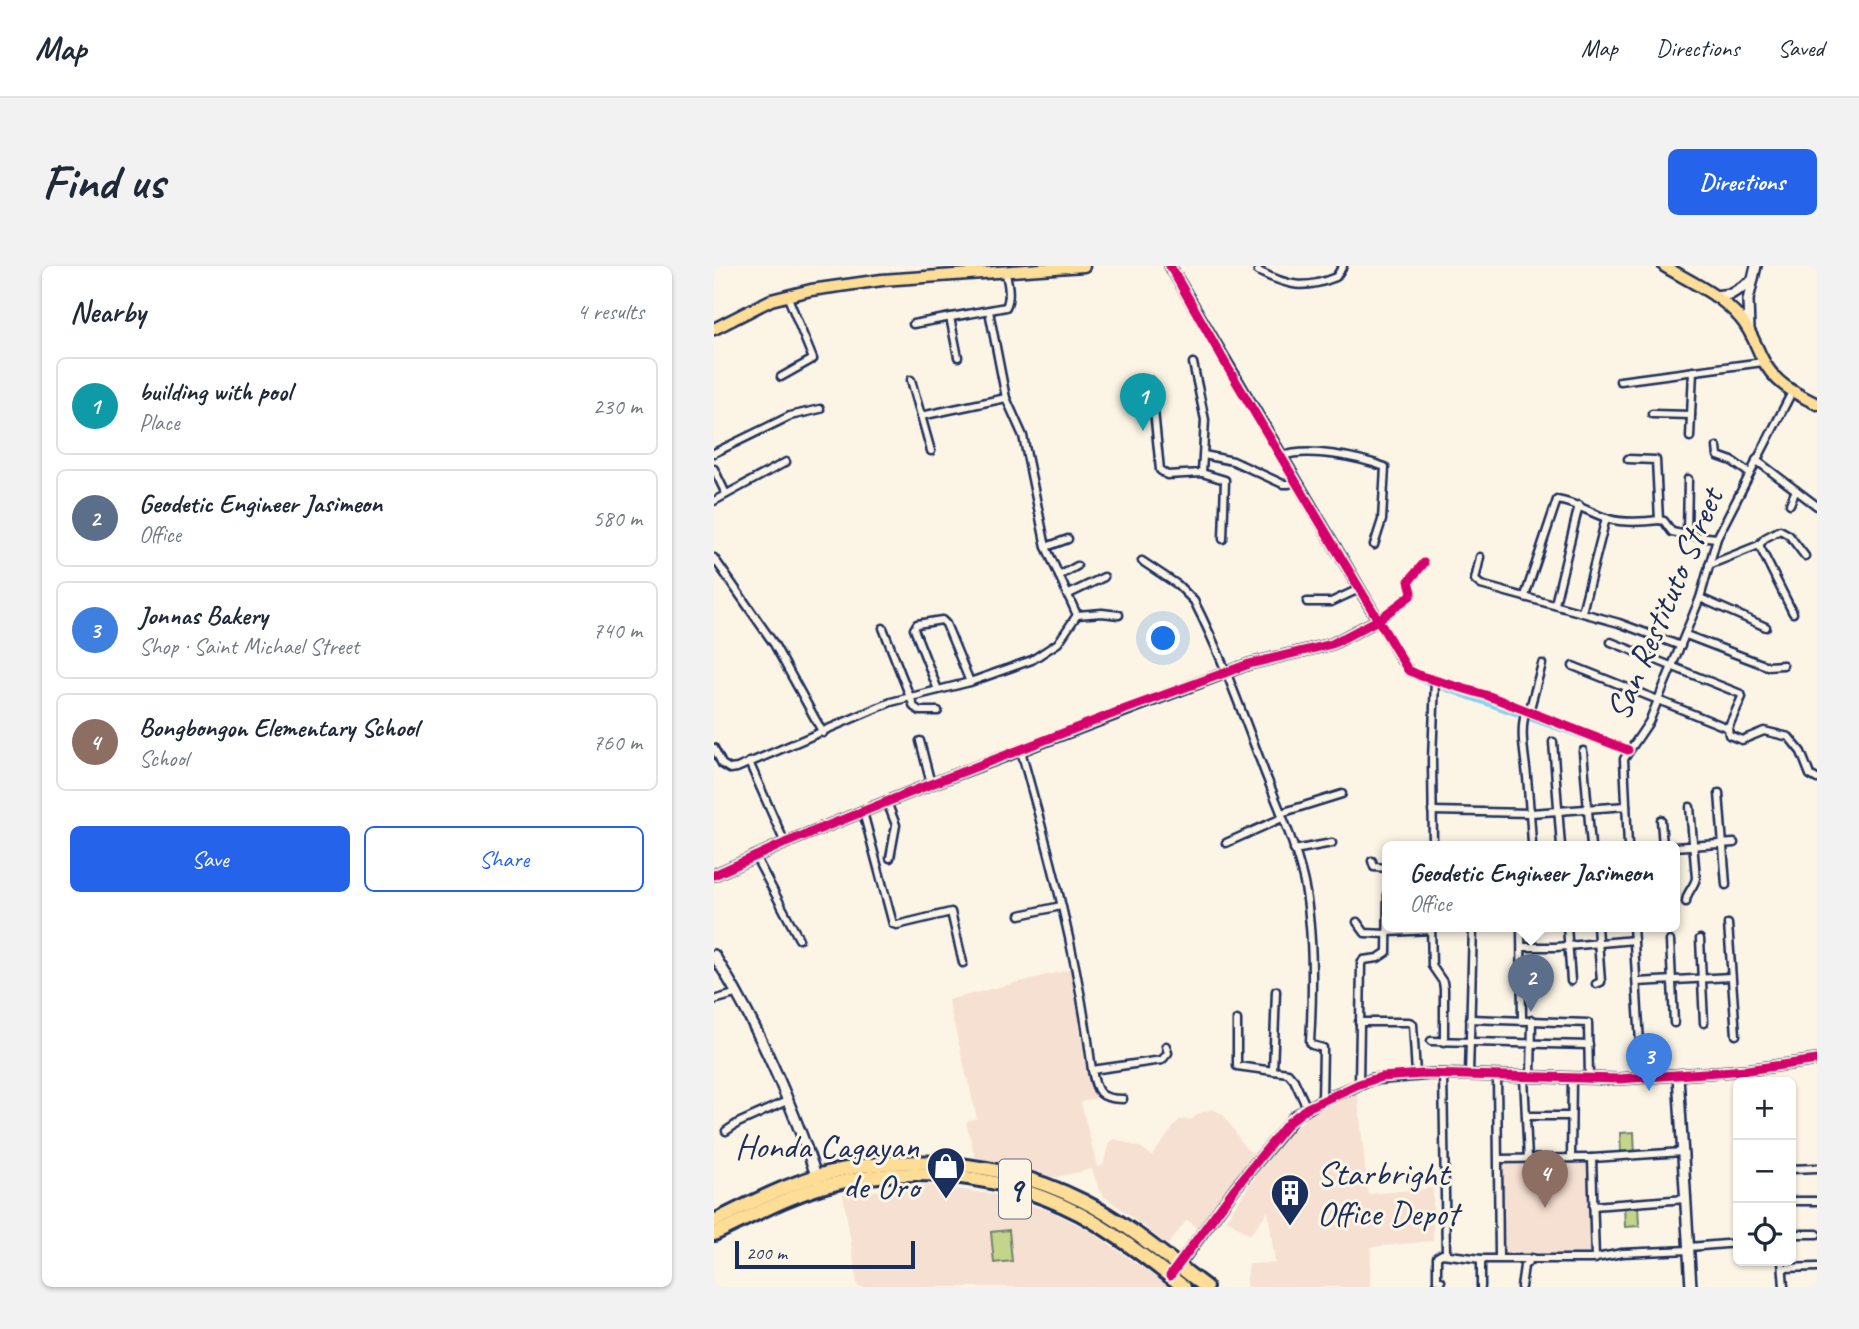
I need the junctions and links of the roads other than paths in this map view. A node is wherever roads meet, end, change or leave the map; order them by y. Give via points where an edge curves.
1 (1084, 266) edge
2 (1170, 266) edge
3 (1343, 266) edge
4 (1664, 266) edge
5 (1756, 266) edge
6 (947, 270) edge
7 (1005, 271) junction
8 (1258, 271) dead end
9 (1752, 281) junction
10 (787, 295) junction
11 (1714, 296) junction
12 (989, 311) junction
13 (950, 317) junction
14 (913, 324) dead end
15 (714, 329) edge
16 (1749, 331) junction
17 (958, 357) dead end
18 (1193, 362) dead end
19 (1763, 362) junction
20 (1693, 371) junction
21 (781, 377) dead end
22 (911, 380) dead end
23 (1151, 381) dead end
24 (1620, 381) dead end
25 (1792, 392) junction
26 (1006, 398) junction
27 (1817, 404) edge
28 (820, 409) dead end
29 (1652, 414) dead end
30 (1692, 415) junction
31 (921, 416) junction
32 (1690, 437) dead end
33 (1717, 447) dead end
34 (931, 451) dead end
35 (714, 453) edge
36 (1204, 455) junction
37 (1282, 456) junction
38 (1628, 459) dead end
39 (1756, 460) junction
40 (786, 462) dead end
41 (714, 469) edge
42 (1202, 473) junction
43 (1749, 473) junction
44 (1688, 479) dead end
45 (1293, 482) junction
46 (1796, 490) junction
47 (726, 494) junction
48 (714, 501) edge
49 (1790, 504) dead end
50 (1579, 505) junction
51 (1817, 506) edge
52 (1606, 518) junction
53 (1659, 520) junction
54 (1687, 535) junction
55 (1223, 538) dead end
56 (1717, 538) junction
57 (1068, 539) dead end
58 (1374, 545) dead end
59 (1759, 545) junction
60 (1046, 547) junction
61 (1480, 556) dead end
62 (1805, 556) dead end
63 (714, 558) edge
64 (1142, 561) dead end
65 (1424, 563) dead end
66 (1709, 565) junction
67 (1077, 566) dead end
68 (1059, 576) junction
69 (1104, 577) dead end
70 (1356, 591) junction
71 (1067, 595) junction
72 (1525, 596) junction
73 (1700, 598) junction
74 (1307, 602) dead end
75 (1555, 604) junction
76 (1582, 612) junction
77 (1793, 613) dead end
78 (1077, 615) junction
79 (1119, 615) dead end
80 (1378, 620) junction
81 (1766, 627) dead end
82 (883, 628) dead end
83 (1686, 635) junction
84 (1611, 642) dead end
85 (1681, 646) junction
86 (1542, 664) dead end
87 (1783, 665) dead end
88 (1573, 666) dead end
89 (1672, 667) junction
90 (1225, 673) junction
91 (1435, 680) junction
92 (970, 682) junction
93 (938, 690) junction
94 (909, 696) junction
95 (1658, 698) junction
96 (938, 711) dead end
97 (1526, 713) junction
98 (1728, 728) junction
99 (823, 733) junction
100 (919, 741) dead end
101 (1553, 742) dead end
102 (714, 748) edge
103 (1629, 750) junction
104 (1021, 751) junction
105 (1583, 751) dead end
106 (749, 762) junction
107 (1817, 779) edge
108 (930, 783) junction
109 (1719, 793) dead end
110 (1342, 794) dead end
111 (887, 802) junction
112 (1626, 806) junction
113 (1690, 807) dead end
114 (1588, 808) junction
115 (1560, 810) junction
116 (1432, 811) junction
117 (863, 812) junction
118 (1531, 813) junction
119 (1281, 816) junction
120 (1661, 821) dead end
121 (1433, 841) edge
122 (1532, 841) edge
123 (1561, 841) edge
124 (1591, 841) edge
125 (1628, 841) edge
126 (1663, 841) edge
127 (785, 843) junction
128 (1226, 843) dead end
129 (1332, 843) dead end
130 (1722, 843) junction
131 (1734, 843) dead end
132 (1693, 846) junction
133 (1680, 847) edge
134 (1294, 850) junction
135 (755, 856) junction
136 (890, 858) dead end
137 (1373, 861) dead end
138 (1382, 868) edge
139 (714, 875) edge
140 (1726, 885) dead end
141 (1686, 902) dead end
142 (1061, 906) junction
143 (1020, 915) dead end
144 (1357, 922) dead end
145 (1728, 924) dead end
146 (1396, 932) edge
147 (1431, 932) edge
148 (1472, 932) edge
149 (1521, 932) edge
150 (1567, 932) edge
151 (1597, 932) edge
152 (1633, 932) edge
153 (1387, 933) junction
154 (799, 939) dead end
155 (1700, 939) dead end
156 (1634, 940) junction
157 (1670, 941) dead end
158 (1598, 943) junction
159 (1568, 946) junction
160 (1522, 947) junction
161 (714, 955) edge
162 (963, 963) dead end
163 (1731, 977) junction
164 (1702, 979) junction
165 (1672, 980) junction
166 (1571, 981) dead end
167 (1637, 982) junction
168 (1596, 984) dead end
169 (1276, 991) dead end
170 (738, 993) junction
171 (714, 1000) edge
172 (1470, 1019) junction
173 (1237, 1020) dead end
174 (1522, 1020) junction
175 (1532, 1020) junction
176 (1359, 1023) junction
177 (1674, 1023) dead end
178 (1704, 1023) dead end
179 (1736, 1035) dead end
180 (1432, 1041) dead end
181 (1444, 1042) junction
182 (1470, 1042) junction
183 (1531, 1044) junction
184 (1589, 1045) junction
185 (1166, 1046) dead end
186 (1817, 1060) edge
187 (1092, 1070) junction
188 (1273, 1071) junction
189 (1416, 1074) junction
190 (1443, 1074) junction
191 (1469, 1075) junction
192 (1678, 1075) junction
193 (1497, 1076) junction
194 (1527, 1077) junction
195 (1642, 1077) junction
196 (1572, 1079) junction
197 (1589, 1079) junction
198 (1359, 1084) junction
199 (1123, 1099) dead end
200 (789, 1100) junction
201 (1322, 1100) junction
202 (1307, 1108) junction
203 (1527, 1116) junction
204 (1571, 1116) junction
205 (726, 1131) dead end
206 (1683, 1152) junction
207 (1528, 1158) junction
208 (1571, 1158) junction
209 (1592, 1158) junction
210 (1499, 1159) junction
211 (1796, 1168) edge
212 (1817, 1168) edge
213 (818, 1182) junction
214 (1686, 1199) junction
215 (1796, 1201) edge
216 (1817, 1201) edge
217 (1593, 1206) junction
218 (714, 1221) edge
219 (714, 1234) edge
220 (1796, 1234) edge
221 (1817, 1234) edge
222 (1733, 1244) edge
223 (1689, 1248) junction
224 (1446, 1254) junction
225 (1499, 1257) junction
226 (1532, 1258) junction
227 (1481, 1259) junction
228 (1595, 1259) junction
229 (1796, 1265) edge
230 (1783, 1266) edge
231 (1817, 1267) edge
232 (1174, 1271) junction
233 (1441, 1281) dead end
234 (1184, 1287) edge
235 (1206, 1287) edge
236 (1481, 1287) edge
237 (1521, 1287) edge
238 (1691, 1287) edge
239 (1784, 1287) edge

1 - 7 main road
2 - 37 street
3 - 8 street via 1336,276 1307,285 1283,283
4 - 11 main road
5 - 9 street
6 - 7 main road
6 - 10 main road
7 - 12 street via 1007,305
9 - 11 street via 1736,293
9 - 16 street
10 - 15 main road
10 - 21 street via 813,359
11 - 16 main road via 1736,313
12 - 13 street
12 - 26 street
13 - 14 street
13 - 17 street
16 - 19 main road
18 - 36 street via 1203,405
19 - 20 street
19 - 25 main road via 1774,379
20 - 24 street
20 - 30 street
22 - 31 street
23 - 42 street via 1160,470 1167,475
25 - 27 main road
25 - 39 street, San Restituto Street
26 - 31 street
26 - 60 street via 1023,436
28 - 35 street via 790,416
29 - 30 street
30 - 32 street
31 - 34 street
33 - 43 street via 1718,456
36 - 42 street
36 - 45 street via 1233,461 1283,484
37 - 45 street
37 - 58 street via 1308,452 1385,467 1382,520
38 - 53 street via 1657,461
39 - 43 street, San Restituto Street
39 - 46 street
40 - 47 street
41 - 47 street
42 - 55 street via 1225,480
43 - 56 street, San Restituto Street
44 - 54 street
45 - 70 street
46 - 49 street
46 - 51 street
47 - 48 street
50 - 52 street
50 - 72 street via 1556,502
50 - 75 street
52 - 53 street
52 - 76 street
53 - 54 street via 1672,532
54 - 56 street
56 - 66 street, San Restituto Street
57 - 60 street
59 - 62 street via 1780,530
59 - 66 street
59 - 77 street
60 - 68 street
61 - 72 street via 1478,583
63 - 99 street via 774,644
64 - 90 street via 1192,598
65 - 80 street via 1409,581 1410,596
66 - 73 street, San Restituto Street
67 - 68 street
68 - 71 street
69 - 71 street
70 - 74 street via 1331,601
70 - 80 street
71 - 78 street
72 - 75 street
73 - 81 street
73 - 83 street, San Restituto Street
75 - 76 street
76 - 85 street
78 - 79 street
78 - 92 street via 1058,643 1043,655
80 - 90 street via 1332,644
80 - 91 street via 1405,666
82 - 94 street
83 - 85 street, San Restituto Street
83 - 87 street via 1767,666
84 - 89 street
85 - 89 street, San Restituto Street
86 - 97 street
88 - 95 street
89 - 95 street, San Restituto Street
89 - 98 street via 1741,694
90 - 104 street
90 - 119 street
91 - 97 street
91 - 116 street
92 - 93 street
92 - 93 street via 946,624 942,620 917,624 914,629
93 - 94 street
94 - 96 street via 920,711
94 - 99 street
95 - 98 street
95 - 103 street, San Restituto Street via 1646,729
97 - 103 street
97 - 118 street via 1523,744
98 - 107 street via 1728,735 1741,740 1764,731 1789,737 1810,775
99 - 106 street
100 - 108 street
101 - 115 street
102 - 106 street via 730,769
103 - 112 street, San Restituto Street via 1623,764
104 - 108 street
104 - 142 street
105 - 114 street
106 - 127 street
108 - 111 street
109 - 130 street
110 - 119 street
111 - 117 street
111 - 136 street via 896,825
112 - 114 street
112 - 125 street, San Restituto Street
113 - 132 street
114 - 115 street
114 - 124 street
115 - 118 street
115 - 123 street
116 - 118 street
116 - 121 street
117 - 127 street
117 - 162 street via 893,924 951,912
118 - 122 street
119 - 128 street
119 - 134 street
120 - 126 street
127 - 135 street
129 - 134 street
130 - 131 street
130 - 132 street
130 - 140 street
132 - 133 street
132 - 141 street via 1695,882
134 - 201 street via 1306,894 1310,1042 1323,1048
135 - 139 street
135 - 154 street
137 - 138 street via 1373,867
142 - 143 street
142 - 187 street via 1086,1017
144 - 153 street via 1365,933
145 - 163 street
146 - 153 street
147 - 181 street via 1432,966 1444,989
148 - 172 street
149 - 160 street
150 - 159 street
151 - 158 street
152 - 156 street
153 - 176 street via 1385,955 1362,961
155 - 164 street
156 - 158 street
156 - 167 street
157 - 165 street
158 - 159 street
158 - 168 street via 1601,982
159 - 160 street
159 - 166 street
160 - 174 street
161 - 170 street
163 - 164 street
163 - 179 street
164 - 165 street
164 - 178 street
165 - 167 street
165 - 177 street
167 - 195 street
169 - 188 street
170 - 171 street
170 - 200 street
172 - 174 street
172 - 182 street
173 - 188 street via 1237,1066
174 - 175 street
175 - 183 street
175 - 184 street via 1588,1023
176 - 189 street via 1413,1024
176 - 198 street
180 - 181 street
181 - 182 street
182 - 183 street
182 - 191 street
183 - 184 street
183 - 194 street
184 - 197 street
185 - 187 street via 1168,1053 1162,1060
186 - 192 street
187 - 199 street via 1102,1096
188 - 202 street via 1290,1075
189 - 190 street
189 - 198 street
190 - 191 street
190 - 224 street
191 - 193 street
192 - 195 street
192 - 206 street
193 - 194 street
193 - 210 street
194 - 196 street
194 - 203 street
195 - 197 street
196 - 197 street
196 - 204 street
198 - 201 street
200 - 205 street
200 - 213 street
201 - 202 street
202 - 232 street via 1274,1138
203 - 204 street
203 - 207 street
204 - 208 street
206 - 209 street
206 - 214 street
207 - 208 street
207 - 210 street
208 - 209 street
209 - 217 street
210 - 225 street
211 - 212 street
213 - 218 highway, 9
213 - 219 highway, 9
213 - 232 highway, 9 via 845,1170 907,1163 999,1172 1083,1201 1111,1217
214 - 217 street
214 - 223 street
215 - 216 street
217 - 228 street
220 - 221 street
222 - 223 street
223 - 228 street
223 - 238 street
224 - 227 street
224 - 233 street via 1437,1257 1436,1278
225 - 226 street
225 - 227 street
226 - 228 street
226 - 237 street via 1524,1266
227 - 236 street
229 - 231 street
230 - 239 street
232 - 234 highway, 9
232 - 235 highway, 9

